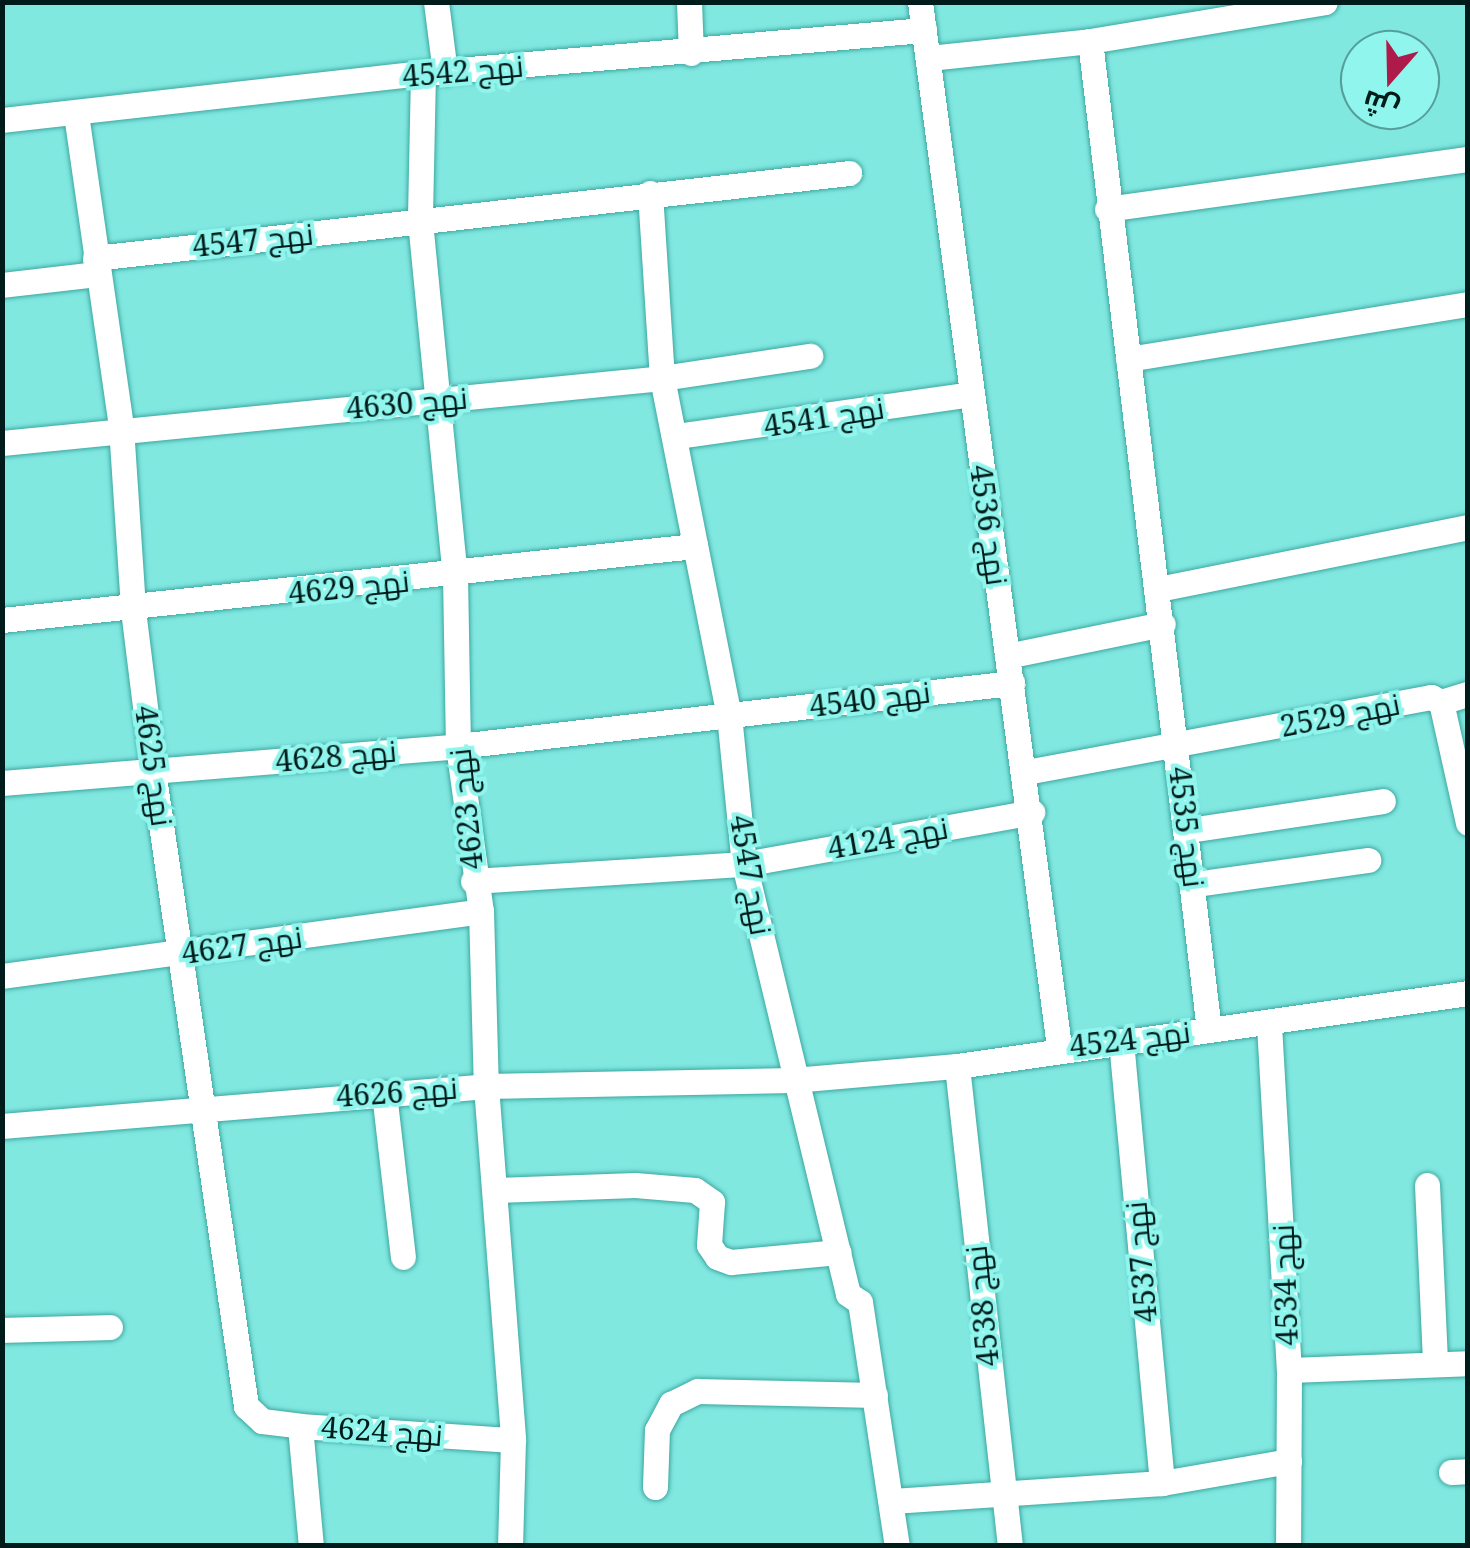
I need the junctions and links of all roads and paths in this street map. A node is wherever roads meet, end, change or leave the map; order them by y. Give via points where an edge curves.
1 (436, 2) edge
2 (689, 2) edge
3 (920, 2) edge
4 (1325, 2) edge
5 (924, 30) junction
6 (1090, 41) junction
7 (691, 53) junction
8 (929, 58) junction
9 (434, 72) junction
10 (76, 114) junction
11 (2, 120) edge
12 (1468, 159) edge
13 (849, 173) dead end
14 (650, 192) junction
15 (1107, 209) junction
16 (420, 221) junction
17 (96, 266) junction
18 (2, 285) edge
19 (1468, 304) edge
20 (810, 356) dead end
21 (1128, 359) junction
22 (662, 378) junction
23 (971, 394) junction
24 (437, 401) junction
25 (121, 427) junction
26 (676, 436) junction
27 (2, 442) edge
28 (1468, 526) edge
29 (695, 546) junction
30 (456, 576) junction
31 (1158, 588) junction
32 (133, 610) junction
33 (2, 620) edge
34 (1163, 624) junction
35 (1007, 656) junction
36 (1012, 683) junction
37 (1468, 694) edge
38 (1440, 702) junction
39 (729, 715) junction
40 (458, 746) junction
41 (1177, 748) junction
42 (153, 770) junction
43 (1026, 772) junction
44 (2, 783) edge
45 (1383, 801) dead end
46 (1032, 812) junction
47 (1468, 823) edge
48 (1190, 830) junction
49 (1368, 860) dead end
50 (744, 864) junction
51 (473, 881) junction
52 (1195, 884) junction
53 (480, 911) junction
54 (184, 953) junction
55 (2, 976) edge
56 (1468, 992) edge
57 (1269, 1024) junction
58 (1209, 1030) junction
59 (1120, 1041) junction
60 (1060, 1047) junction
61 (957, 1066) junction
62 (793, 1080) junction
63 (486, 1086) junction
64 (384, 1092) junction
65 (206, 1106) junction
66 (2, 1126) edge
67 (1427, 1185) dead end
68 (496, 1190) junction
69 (840, 1252) junction
70 (403, 1257) dead end
71 (110, 1328) dead end
72 (2, 1330) edge
73 (1468, 1362) edge
74 (1434, 1364) junction
75 (1289, 1370) junction
76 (876, 1395) junction
77 (251, 1416) joint
78 (300, 1426) junction
79 (513, 1440) junction
80 (1288, 1460) junction
81 (1162, 1482) junction
82 (656, 1487) dead end
83 (1002, 1490) junction
84 (892, 1502) junction
85 (311, 1546) edge
86 (510, 1546) edge
87 (897, 1546) edge
88 (1010, 1546) edge
89 (1288, 1546) edge

1 - 9 street, نهج 4623
2 - 7 street
3 - 5 street, نهج 4536
4 - 6 street
5 - 7 street, نهج 4542
5 - 8 street, نهج 4536
6 - 8 street
6 - 15 street, نهج 4535
7 - 9 street, نهج 4542
8 - 23 street, نهج 4536
9 - 10 street, نهج 4542
9 - 16 street, نهج 4623
10 - 11 street, نهج 4542
10 - 17 street, نهج 4625
12 - 15 street
13 - 14 street, نهج 4547
14 - 16 street, نهج 4547
14 - 22 street, نهج 4547
15 - 21 street, نهج 4535
16 - 17 street, نهج 4547
16 - 24 street, نهج 4623
17 - 18 street, نهج 4547
17 - 25 street, نهج 4625
19 - 21 street
20 - 22 street, نهج 4630
21 - 31 street, نهج 4535
22 - 24 street, نهج 4630
22 - 26 street, نهج 4547
23 - 26 street, نهج 4541
23 - 35 street, نهج 4536
24 - 25 street, نهج 4630
24 - 30 street, نهج 4623
25 - 27 street, نهج 4630
25 - 32 street, نهج 4625
26 - 29 street, نهج 4547
28 - 31 street
29 - 30 street, نهج 4629
29 - 39 street, نهج 4547
30 - 32 street, نهج 4629
30 - 40 street, نهج 4623
31 - 34 street, نهج 4535
32 - 33 street, نهج 4629
32 - 42 street, نهج 4625
34 - 35 street
34 - 41 street, نهج 4535
35 - 36 street, نهج 4536
36 - 39 street, نهج 4540
36 - 43 street, نهج 4536
37 - 38 street
38 - 41 street, نهج 2529 via 1431,698
38 - 47 street, نهج 2529
39 - 40 street, نهج 4628
39 - 50 street, نهج 4547
40 - 42 street, نهج 4628
40 - 51 street, نهج 4623
41 - 43 street, نهج 2529
41 - 48 street, نهج 4535
42 - 44 street, نهج 4628
42 - 54 street, نهج 4625
43 - 46 street, نهج 4536
45 - 48 street
46 - 50 street, نهج 4124
46 - 60 street, نهج 4536
48 - 52 street, نهج 4535
49 - 52 street
50 - 51 street, نهج 4124
50 - 62 street, نهج 4547
51 - 53 street, نهج 4623
52 - 58 street, نهج 4535
53 - 54 street, نهج 4627
53 - 63 street, نهج 4623
54 - 55 street, نهج 4627
54 - 65 street, نهج 4625
56 - 57 street, نهج 4524
57 - 58 street, نهج 4524
57 - 75 street, نهج 4534
58 - 59 street, نهج 4524
59 - 60 street, نهج 4524
59 - 81 street, نهج 4537
60 - 61 street, نهج 4524
61 - 62 street, نهج 4524
61 - 83 street, نهج 4538
62 - 63 street, نهج 4626
62 - 69 street, نهج 4547
63 - 64 street, نهج 4626
63 - 68 street, نهج 4623
64 - 65 street, نهج 4626
64 - 70 street
65 - 66 street, نهج 4626
65 - 77 street, نهج 4625
67 - 74 street
68 - 69 street via 635,1184 695,1190 712,1202 709,1245 717,1257 731,1262
68 - 79 street, نهج 4623
69 - 76 street, نهج 4547 via 848,1294 860,1302
71 - 72 street
73 - 74 street
74 - 75 street
75 - 80 street, نهج 4534
76 - 82 street via 698,1392 671,1404 657,1430
76 - 84 street, نهج 4547
77 - 78 street, نهج 4624
78 - 79 street, نهج 4624
78 - 85 street
79 - 86 street, نهج 4623
80 - 81 street
80 - 89 street, نهج 4534
81 - 83 street
83 - 84 street
83 - 88 street, نهج 4538
84 - 87 street, نهج 4547

